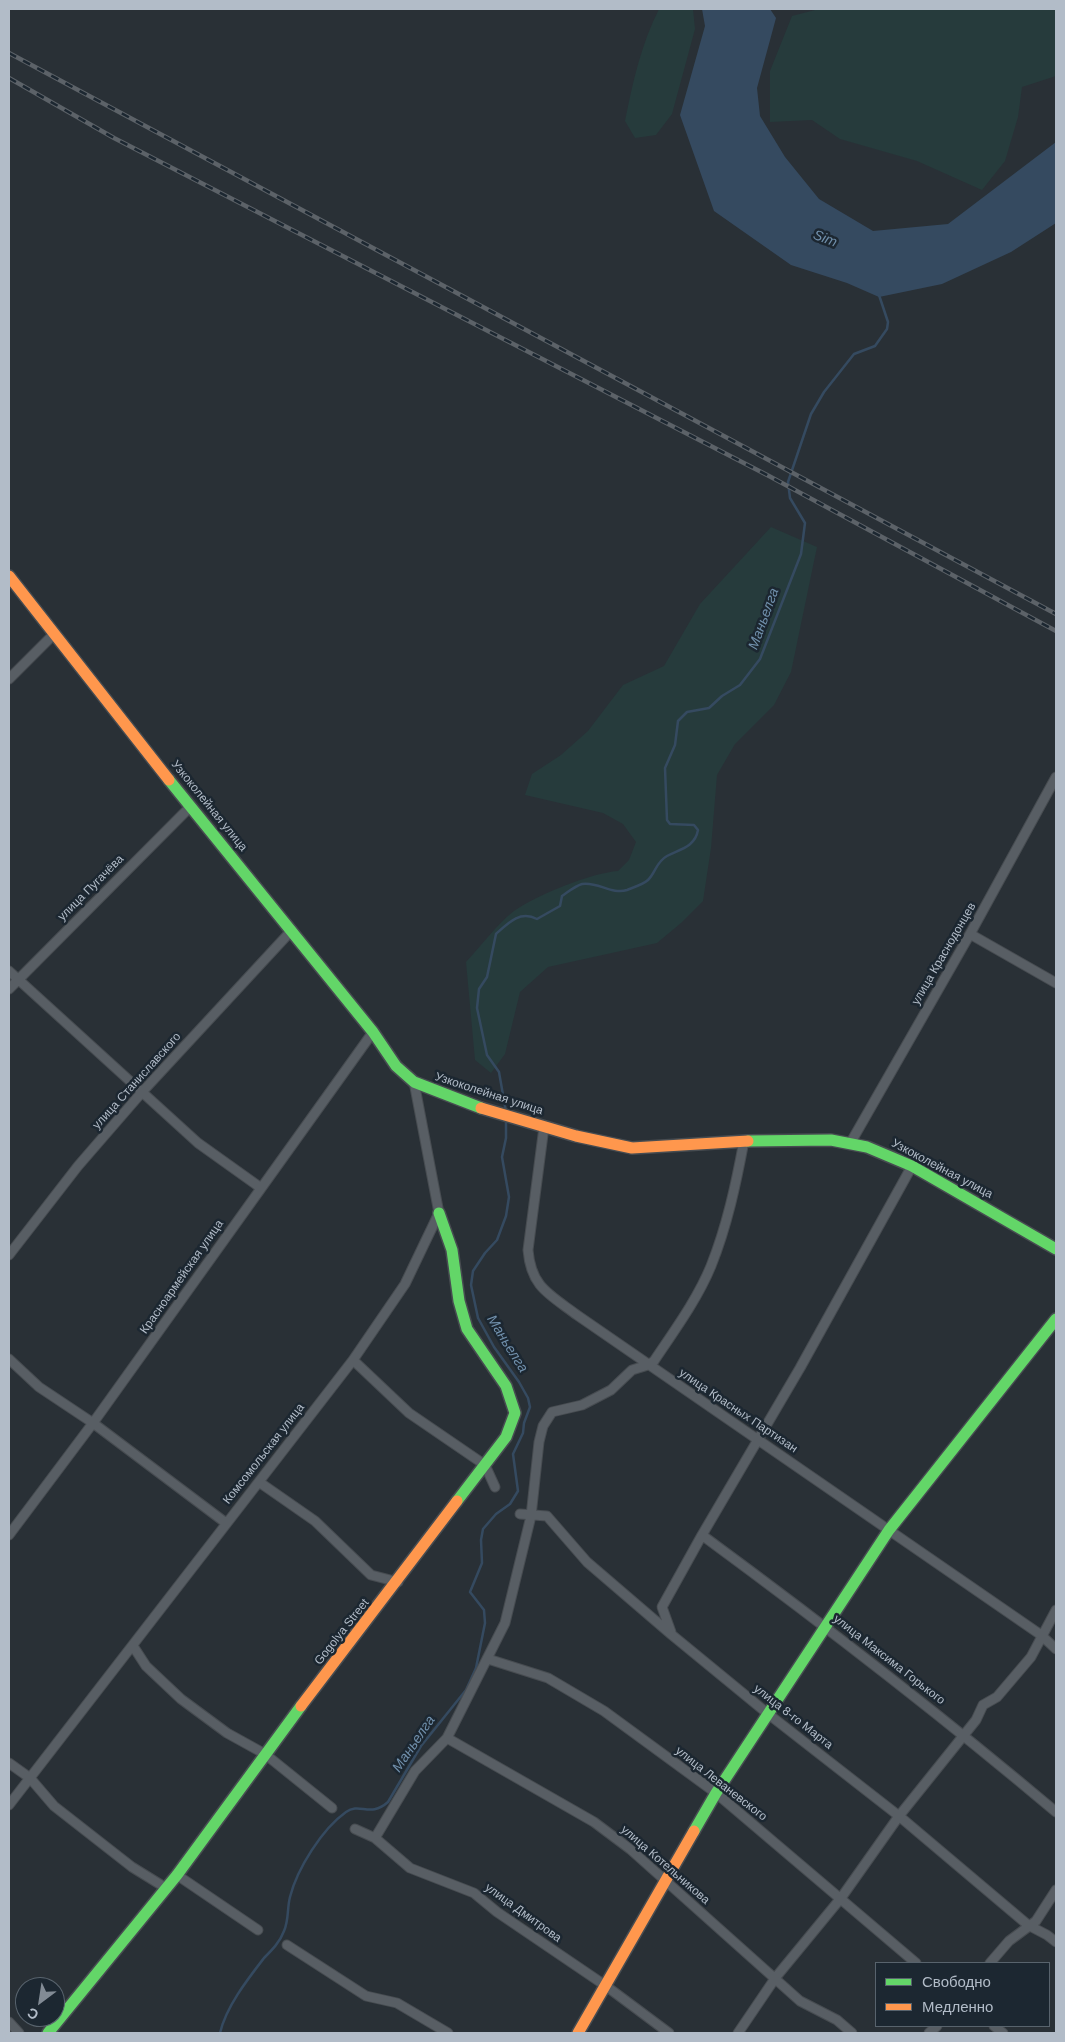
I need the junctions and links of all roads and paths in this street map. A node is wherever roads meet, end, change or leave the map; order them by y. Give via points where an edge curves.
1 (9, 576) edge
2 (53, 635) junction
3 (9, 679) edge
4 (1056, 777) edge
5 (191, 806) junction
6 (292, 930) junction
7 (970, 934) junction
8 (9, 971) edge
9 (18, 979) junction
10 (1056, 983) edge
11 (9, 989) edge
12 (373, 1032) junction
13 (414, 1082) junction
14 (143, 1091) junction
15 (544, 1127) junction
16 (744, 1141) junction
17 (851, 1142) junction
18 (912, 1166) junction
19 (260, 1188) junction
20 (439, 1213) junction
21 (1056, 1248) edge
22 (9, 1255) edge
23 (1056, 1319) edge
24 (9, 1359) edge
25 (353, 1360) junction
26 (648, 1365) junction
27 (93, 1423) junction
28 (758, 1439) junction
29 (485, 1465) junction
30 (259, 1482) junction
31 (494, 1487) dead end
32 (520, 1514) dead end
33 (531, 1516) junction
34 (226, 1523) junction
35 (889, 1530) junction
36 (9, 1535) edge
37 (702, 1535) junction
38 (398, 1582) junction
39 (1056, 1610) edge
40 (827, 1627) junction
41 (672, 1634) junction
42 (1041, 1635) junction
43 (133, 1646) junction
44 (1056, 1649) edge
45 (488, 1659) junction
46 (767, 1713) junction
47 (963, 1734) junction
48 (447, 1738) junction
49 (264, 1754) junction
50 (9, 1763) edge
51 (30, 1778) junction
52 (716, 1794) junction
53 (9, 1805) edge
54 (332, 1808) dead end
55 (1056, 1812) edge
56 (899, 1816) junction
57 (355, 1829) dead end
58 (376, 1838) junction
59 (177, 1875) junction
60 (666, 1882) junction
61 (166, 1888) junction
62 (1056, 1890) edge
63 (841, 1898) junction
64 (1028, 1925) junction
65 (258, 1930) dead end
66 (1056, 1942) edge
67 (287, 1945) dead end
68 (915, 1962) edge
69 (991, 1962) edge
70 (776, 1977) junction
71 (606, 1986) junction
72 (9, 2022) edge
73 (19, 2033) edge
74 (48, 2033) edge
75 (448, 2033) edge
76 (578, 2033) edge
77 (669, 2033) edge
78 (738, 2033) edge
79 (852, 2033) edge

1 - 2 street, Узкоколейная улица
2 - 3 street
2 - 5 street, Узкоколейная улица
4 - 7 street, улица Краснодонцев
5 - 6 street, Узкоколейная улица
5 - 9 street, улица Пугачёва
6 - 12 street, Узкоколейная улица
6 - 14 street, улица Станиславского
7 - 10 street
7 - 17 street, улица Краснодонцев
8 - 9 street
9 - 11 street, улица Пугачёва
9 - 14 street
12 - 13 street, Узкоколейная улица via 396,1066
12 - 19 street, Красноармейская улица
13 - 15 street, Узкоколейная улица via 443,1095
13 - 20 street
14 - 19 street via 198,1144
14 - 22 street, улица Станиславского via 78,1166
15 - 16 street, Узкоколейная улица via 632,1148
15 - 26 street, улица Красных Партизан via 528,1250 529,1268 536,1282 547,1292
16 - 17 street, Узкоколейная улица
16 - 26 street via 733,1200 710,1267 688,1310
17 - 18 street, Узкоколейная улица
18 - 21 street, Узкоколейная улица
18 - 28 street
19 - 27 street, Красноармейская улица
20 - 25 street, Комсомольская улица via 404,1284
20 - 29 street, Gogolya Street via 448,1232 459,1300 470,1336 501,1377 514,1405 513,1421
23 - 35 street
24 - 27 street via 40,1387
25 - 29 street via 410,1413
25 - 30 street, Комсомольская улица
26 - 28 street, улица Красных Партизан
26 - 33 street via 632,1370 611,1390 582,1405 552,1412 543,1426 539,1442
27 - 34 street
27 - 36 street, Красноармейская улица
28 - 35 street, улица Красных Партизан
28 - 37 street
29 - 31 street
29 - 38 street, Gogolya Street
30 - 34 street, Комсомольская улица
30 - 38 street via 315,1521 371,1575
32 - 33 street, улица 8-го Марта
33 - 41 street, улица 8-го Марта via 547,1516 587,1562
33 - 45 street via 505,1623
34 - 43 street, Комсомольская улица
35 - 40 street
35 - 42 street, улица Красных Партизан
37 - 40 street, улица Максима Горького
37 - 41 street via 662,1608
38 - 49 street, Gogolya Street
39 - 42 street
40 - 46 street
40 - 47 street, улица Максима Горького
41 - 46 street, улица 8-го Марта
42 - 44 street, улица Красных Партизан
42 - 47 street via 1031,1657 997,1696 983,1705 976,1720
43 - 49 street via 146,1666 181,1699 227,1733
43 - 51 street, Комсомольская улица
45 - 48 street
45 - 52 street, улица Леваневского via 548,1678 604,1711
46 - 52 street
46 - 56 street, улица 8-го Марта
47 - 55 street, улица Максима Горького
47 - 56 street
48 - 58 street via 415,1771
48 - 60 street, улица Котельникова via 594,1822
49 - 54 street
49 - 59 street, Gogolya Street
50 - 51 street
51 - 53 street, Комсомольская улица
51 - 61 street via 54,1806 132,1867
52 - 60 street
52 - 63 street, улица Леваневского
56 - 63 street
56 - 64 street, улица 8-го Марта
57 - 58 street, улица Дмитрова
58 - 71 street, улица Дмитрова via 410,1868 474,1893
59 - 61 street, Gogolya Street
59 - 65 street
60 - 70 street, улица Котельникова
60 - 71 street
61 - 74 street, Gogolya Street
62 - 64 street via 1036,1921
63 - 68 street, улица Леваневского
63 - 70 street
64 - 66 street, улица 8-го Марта
64 - 69 street
67 - 75 street via 366,1996 397,2003
70 - 78 street
70 - 79 street, улица Котельникова via 800,2001 837,2020
71 - 76 street
71 - 77 street, улица Дмитрова
72 - 73 street

